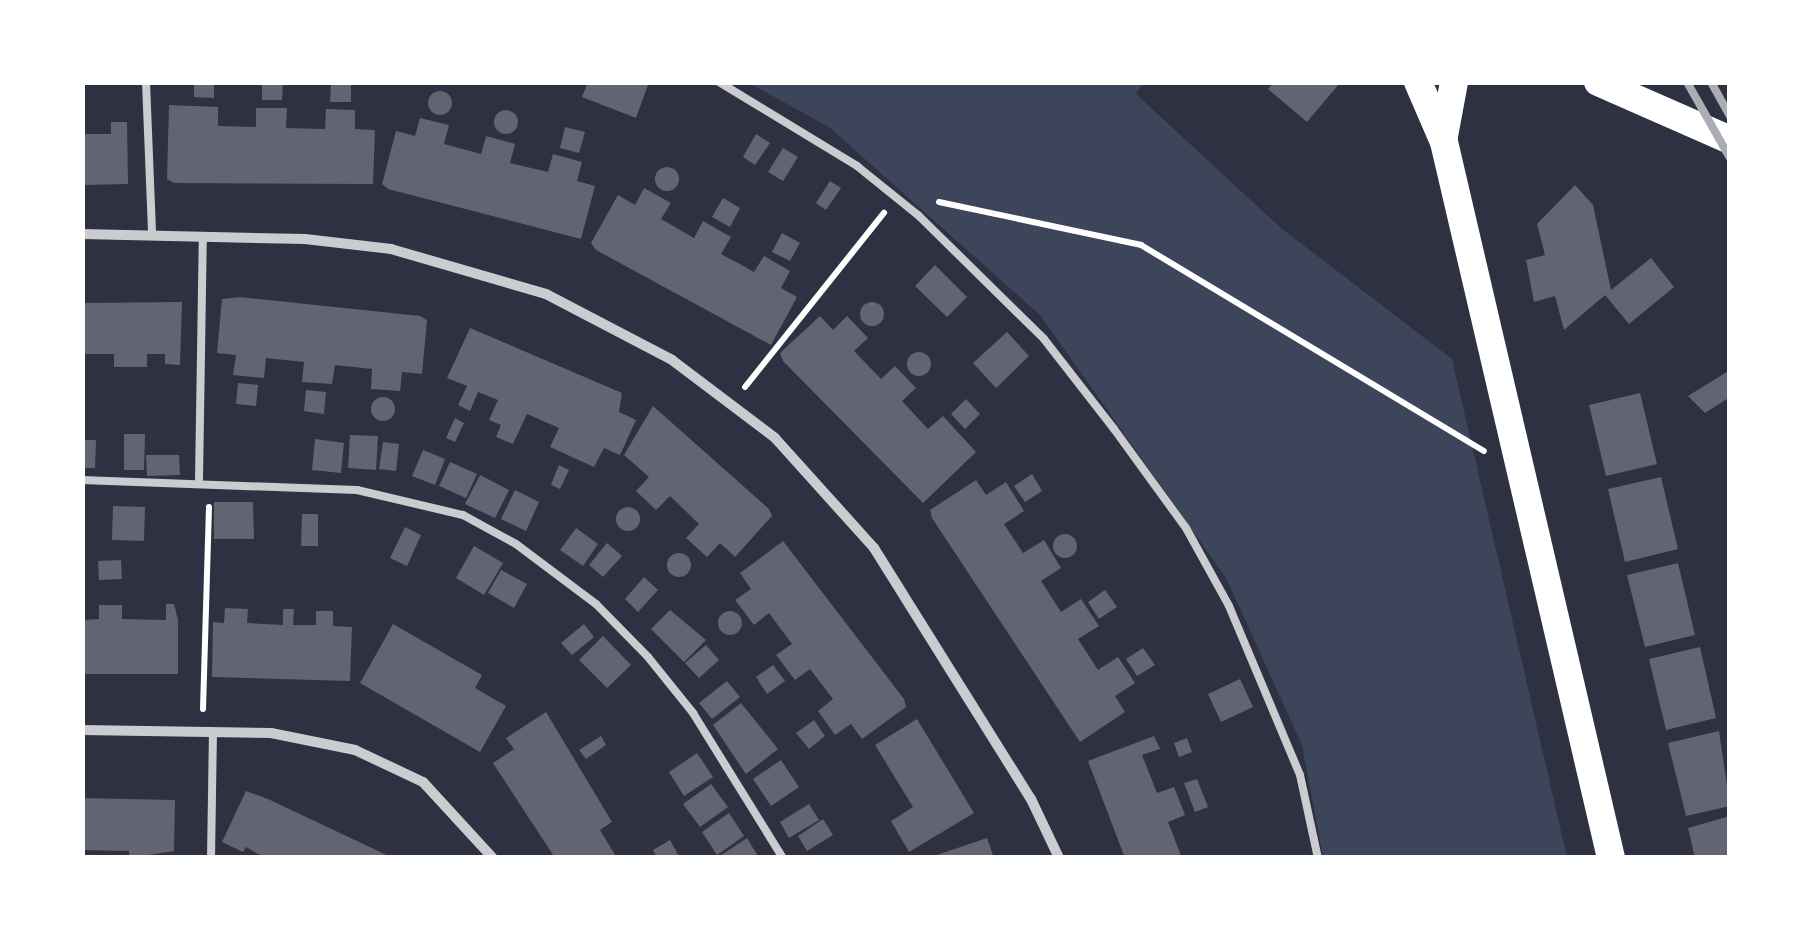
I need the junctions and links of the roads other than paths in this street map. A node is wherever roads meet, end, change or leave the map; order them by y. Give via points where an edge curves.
1 (146, 82) edge
2 (719, 82) edge
3 (1418, 82) edge
4 (1454, 82) edge
5 (1598, 82) edge
6 (1730, 140) edge
7 (1444, 142) junction
8 (82, 234) edge
9 (152, 234) junction
10 (204, 238) junction
11 (82, 480) edge
12 (205, 480) junction
13 (82, 730) edge
14 (213, 732) junction
15 (211, 858) edge
16 (493, 858) edge
17 (782, 858) edge
18 (1059, 858) edge
19 (1318, 858) edge
20 (1611, 858) edge

1 - 9 lane
2 - 19 lane via 896,198 1044,340 1186,528 1274,701 1300,775
3 - 7 highway
4 - 7 highway
5 - 6 highway
7 - 20 highway
8 - 9 street
9 - 10 street
10 - 12 lane
10 - 18 street via 391,248 476,270 608,323 732,404 775,438 874,548 1032,799
11 - 12 lane
12 - 17 lane via 411,498 463,515 516,544 596,604 648,656 693,713
13 - 14 street
14 - 15 lane
14 - 16 street via 315,738 388,761 452,807

